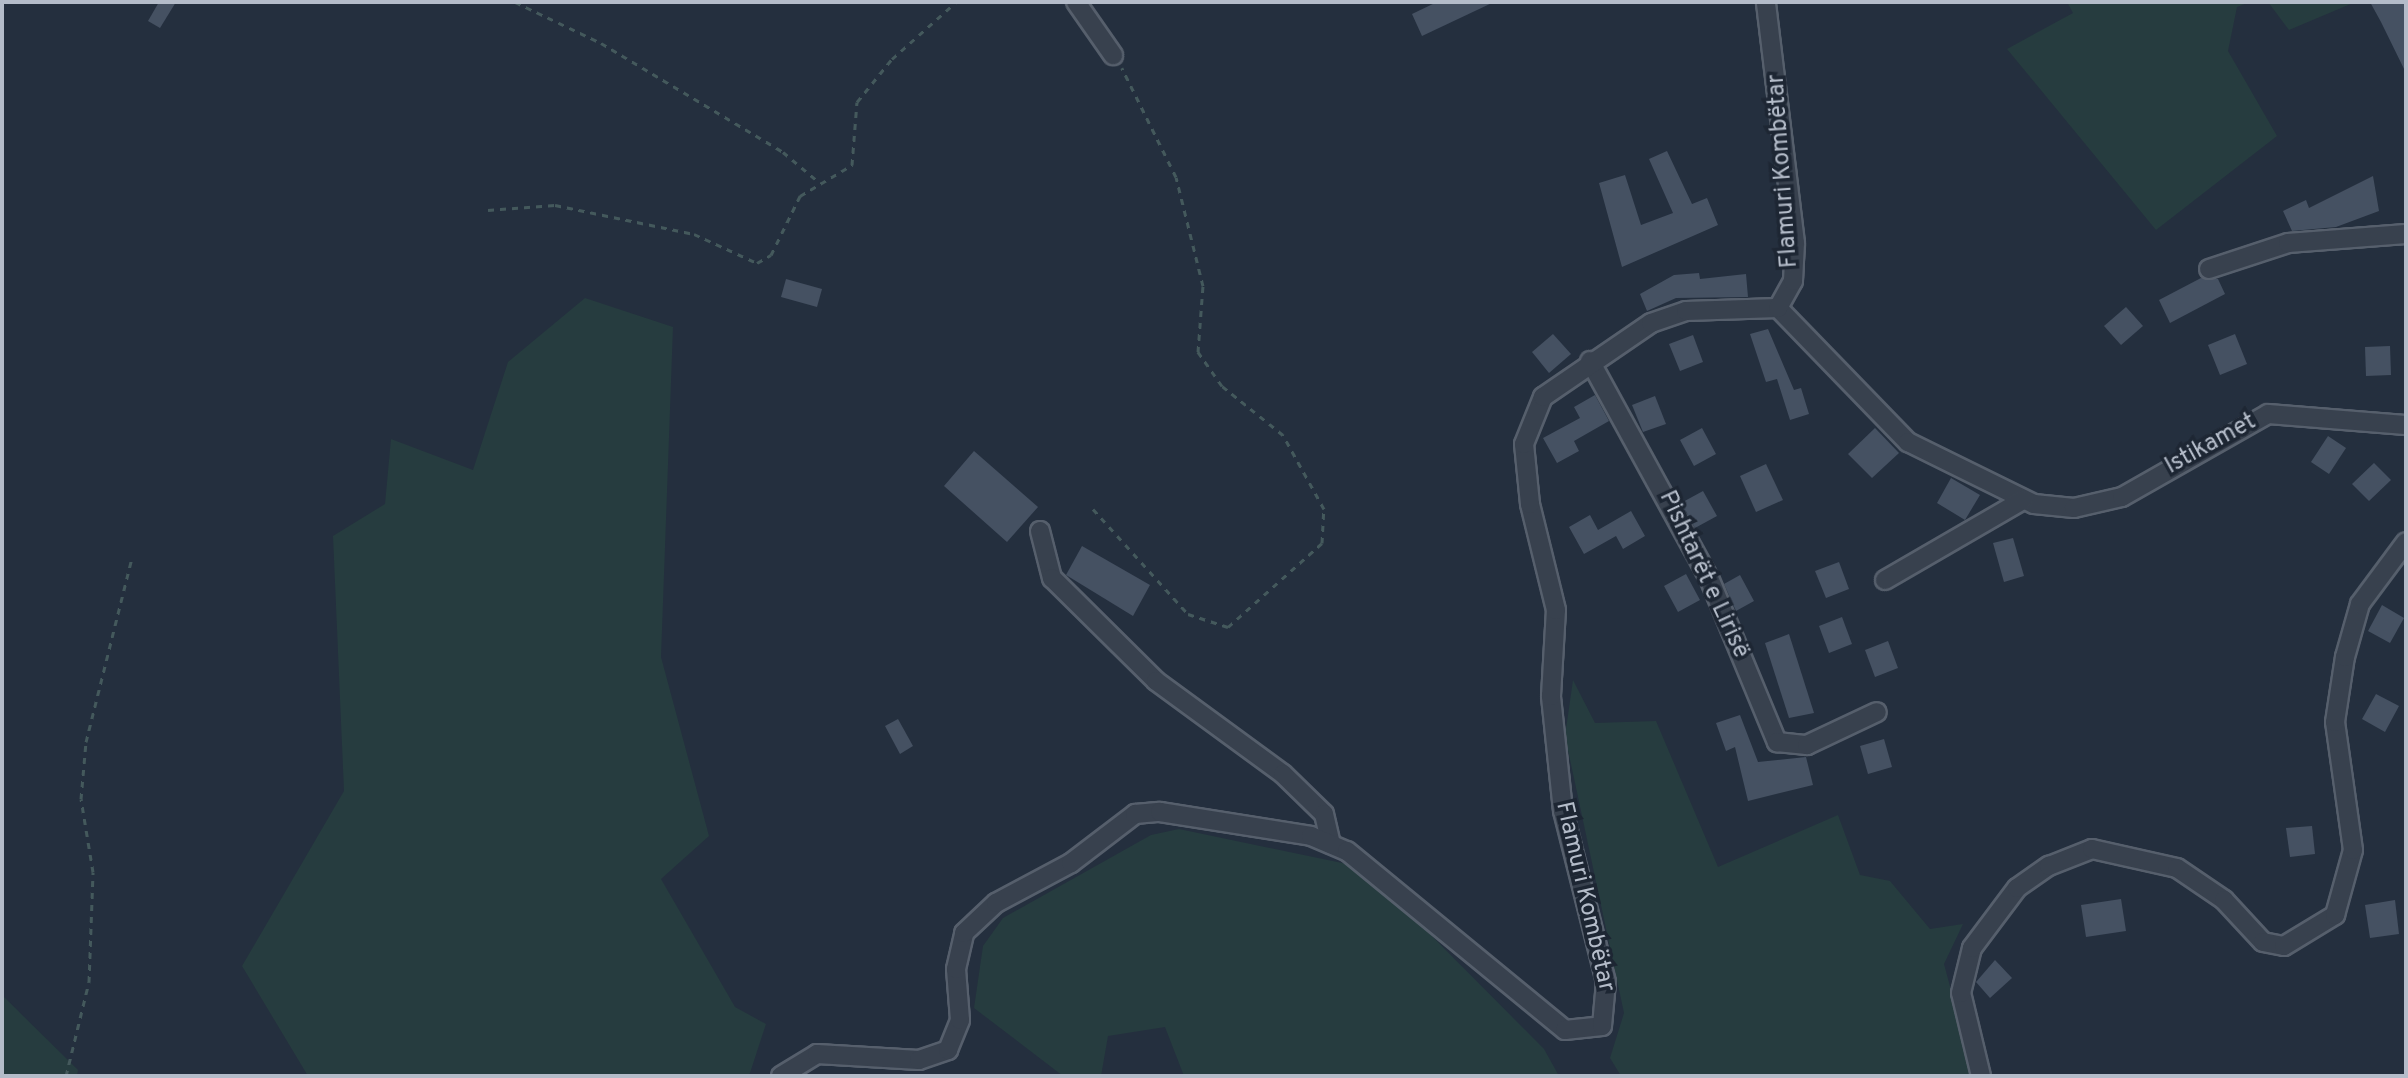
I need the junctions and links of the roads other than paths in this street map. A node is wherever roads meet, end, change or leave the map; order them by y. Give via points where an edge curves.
1 (1076, 2) edge
2 (1766, 2) edge
3 (1113, 55) road end
4 (2406, 234) edge
5 (2209, 269) dead end
6 (1778, 308) junction
7 (1590, 361) junction
8 (2406, 425) edge
9 (2023, 500) junction
10 (1040, 531) dead end
11 (2406, 542) edge
12 (1885, 580) dead end
13 (1877, 712) dead end
14 (1331, 844) junction
15 (781, 1076) edge
16 (1981, 1076) edge

1 - 3 street
2 - 6 street, Flamuri Kombëtar via 1795,243 1793,281
4 - 5 street via 2288,243
6 - 7 street, Flamuri Kombëtar via 1686,311
6 - 9 street, Istikamet via 1908,442
7 - 13 street, Pishtarët e Lirisë via 1709,578 1777,742 1807,745
7 - 14 street, Flamuri Kombëtar via 1543,397 1524,444 1530,504 1556,610 1551,696 1563,811 1606,982 1602,1026 1565,1030 1382,872
8 - 9 street, Istikamet via 2268,414 2122,497 2074,508
9 - 12 street
10 - 14 street via 1052,578 1156,681 1314,804 1324,814
11 - 16 street via 2360,604 2345,657 2335,722 2353,850 2335,915 2284,946 2263,942 2224,900 2177,868 2092,849 2049,866 2017,888 1972,948 1961,993
14 - 15 street, Flamuri Kombëtar via 1182,812 1135,814 1071,863 996,903 964,933 956,969 960,1020 948,1050 919,1060 817,1054

